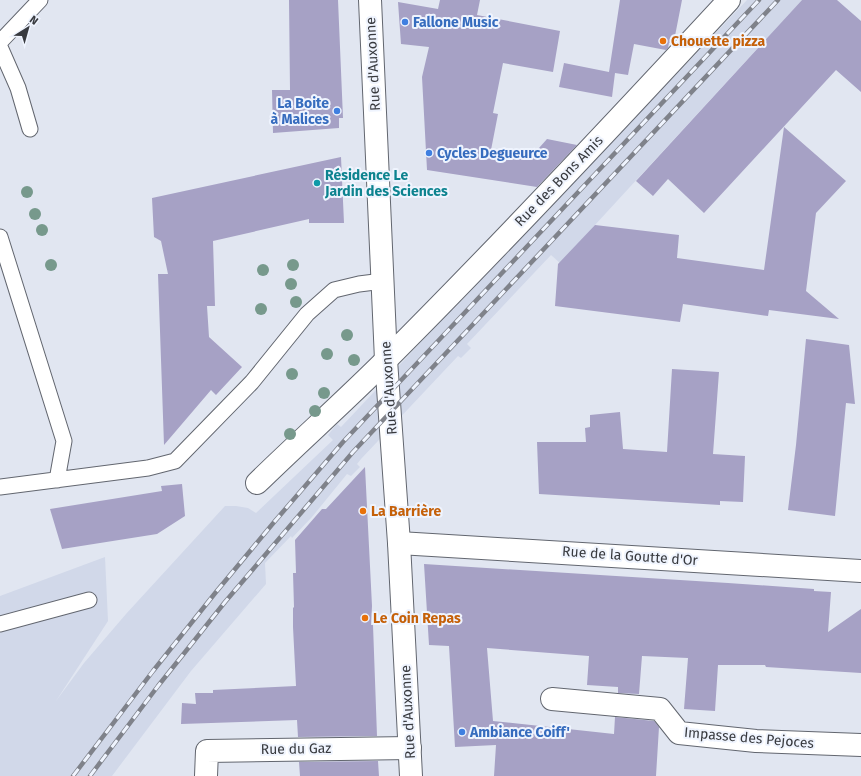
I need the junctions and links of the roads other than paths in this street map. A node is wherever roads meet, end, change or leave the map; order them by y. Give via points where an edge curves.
1 (40, 0) edge
2 (370, 0) edge
3 (729, 0) edge
4 (0, 42) edge
5 (0, 47) edge
6 (30, 129) dead end
7 (0, 237) edge
8 (383, 281) junction
9 (386, 360) junction
10 (57, 480) junction
11 (257, 483) dead end
12 (0, 487) edge
13 (399, 543) junction
14 (861, 571) edge
15 (88, 600) dead end
16 (0, 624) edge
17 (552, 699) dead end
18 (861, 745) edge
19 (410, 748) junction
20 (206, 776) edge
21 (411, 776) edge

1 - 4 lane
2 - 8 street, Rue d'Auxonne
3 - 9 street, Rue des Bons Amis via 566,176
5 - 6 lane via 18,88
7 - 10 lane via 64,441
8 - 9 street, Rue d'Auxonne
8 - 10 lane via 334,290 307,314 252,382 175,461 148,468
9 - 11 street, Rue des Bons Amis
9 - 13 street, Rue d'Auxonne
10 - 12 lane
13 - 14 street, Rue de la Goutte d'Or
13 - 19 street, Rue d'Auxonne
15 - 16 lane
17 - 18 street, Impasse des Pejoces via 660,709 679,733 756,741
19 - 20 street, Rue du Gaz via 207,751
19 - 21 street, Rue d'Auxonne

